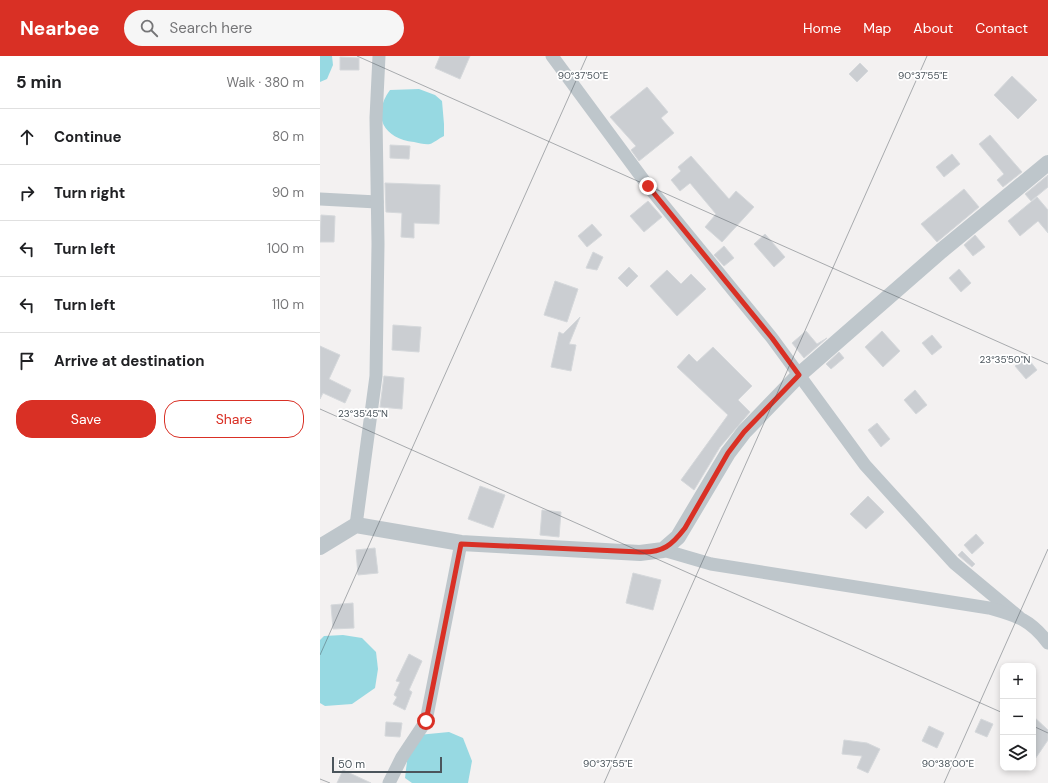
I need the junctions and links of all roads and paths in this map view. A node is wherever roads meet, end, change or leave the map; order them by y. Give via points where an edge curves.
1 (379, 56) edge
2 (552, 56) edge
3 (1048, 162) edge
4 (320, 199) edge
5 (377, 202) junction
6 (799, 375) junction
7 (356, 525) junction
8 (461, 544) junction
9 (320, 547) edge
10 (663, 550) junction
11 (1020, 617) junction
12 (1048, 643) edge
13 (389, 783) edge

1 - 5 street via 376,118
2 - 6 street via 648,186 772,338
3 - 6 street
4 - 5 street
5 - 7 street via 376,376
6 - 10 street via 744,432 728,453 685,528
6 - 11 street via 865,465 954,563
7 - 8 street
7 - 9 street
8 - 10 street via 645,553
8 - 13 street via 426,721 402,757
10 - 11 street via 711,564 989,608
11 - 12 street via 1039,631

